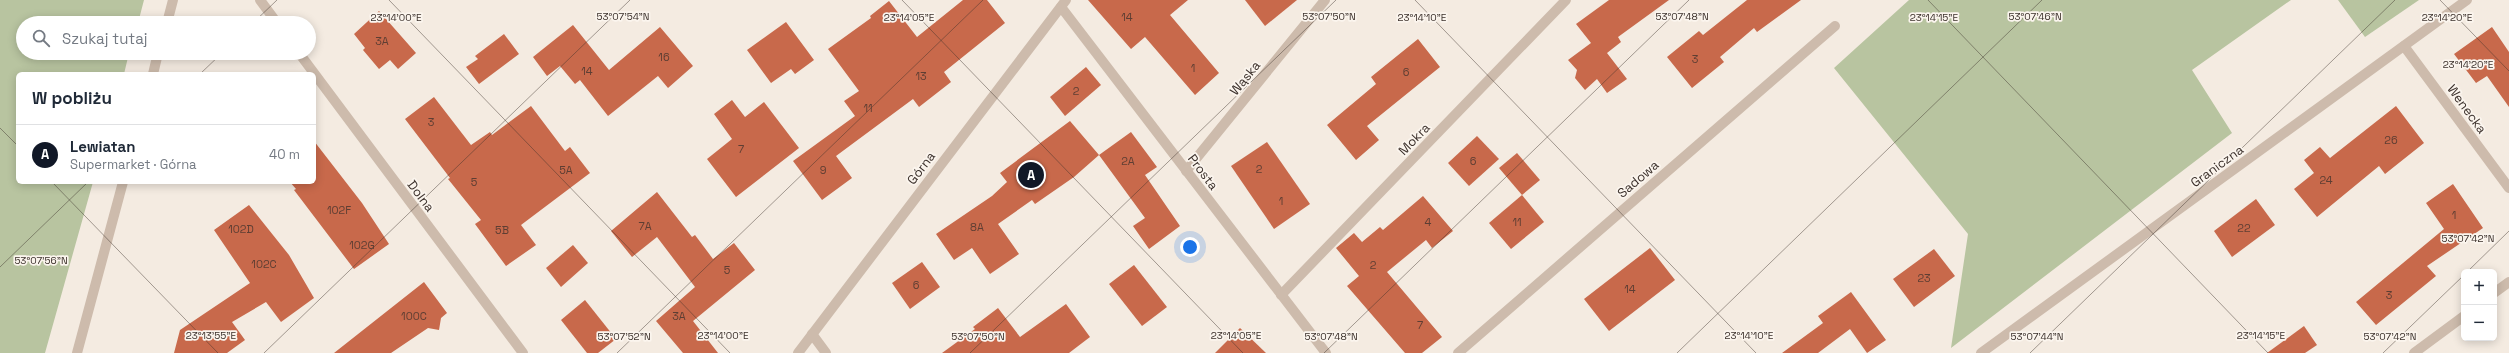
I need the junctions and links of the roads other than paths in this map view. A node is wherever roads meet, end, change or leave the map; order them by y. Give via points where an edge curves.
1 (173, 0) edge
2 (260, 0) edge
3 (1325, 0) edge
4 (1566, 0) edge
5 (2467, 0) edge
6 (1063, 3) edge
7 (169, 16) edge
8 (272, 16) edge
9 (1835, 26) dead end
10 (2404, 46) junction
11 (156, 60) edge
12 (304, 60) edge
13 (153, 72) edge
14 (313, 72) edge
15 (316, 76) edge
16 (1186, 172) junction
17 (122, 184) edge
18 (2509, 188) edge
19 (2509, 282) edge
20 (2497, 291) edge
21 (1281, 295) junction
22 (2461, 318) edge
23 (812, 334) junction
24 (77, 353) edge
25 (524, 353) edge
26 (798, 353) edge
27 (826, 353) edge
28 (1326, 353) edge
29 (1458, 353) edge
30 (1981, 353) edge
31 (2414, 353) edge

1 - 7 street
2 - 8 street
3 - 16 street, Wąska
4 - 21 street, Mokra
5 - 10 street, Graniczna
6 - 16 street, Prosta
6 - 23 street, Górna
9 - 29 street, Sadowa
10 - 18 street, Wenecka
10 - 30 street, Graniczna
11 - 13 street
12 - 14 street, Dolna
15 - 25 street, Dolna
16 - 21 street, Prosta
17 - 24 street
19 - 20 street
21 - 28 street, Prosta
22 - 31 street
23 - 26 street, Górna
23 - 27 street

